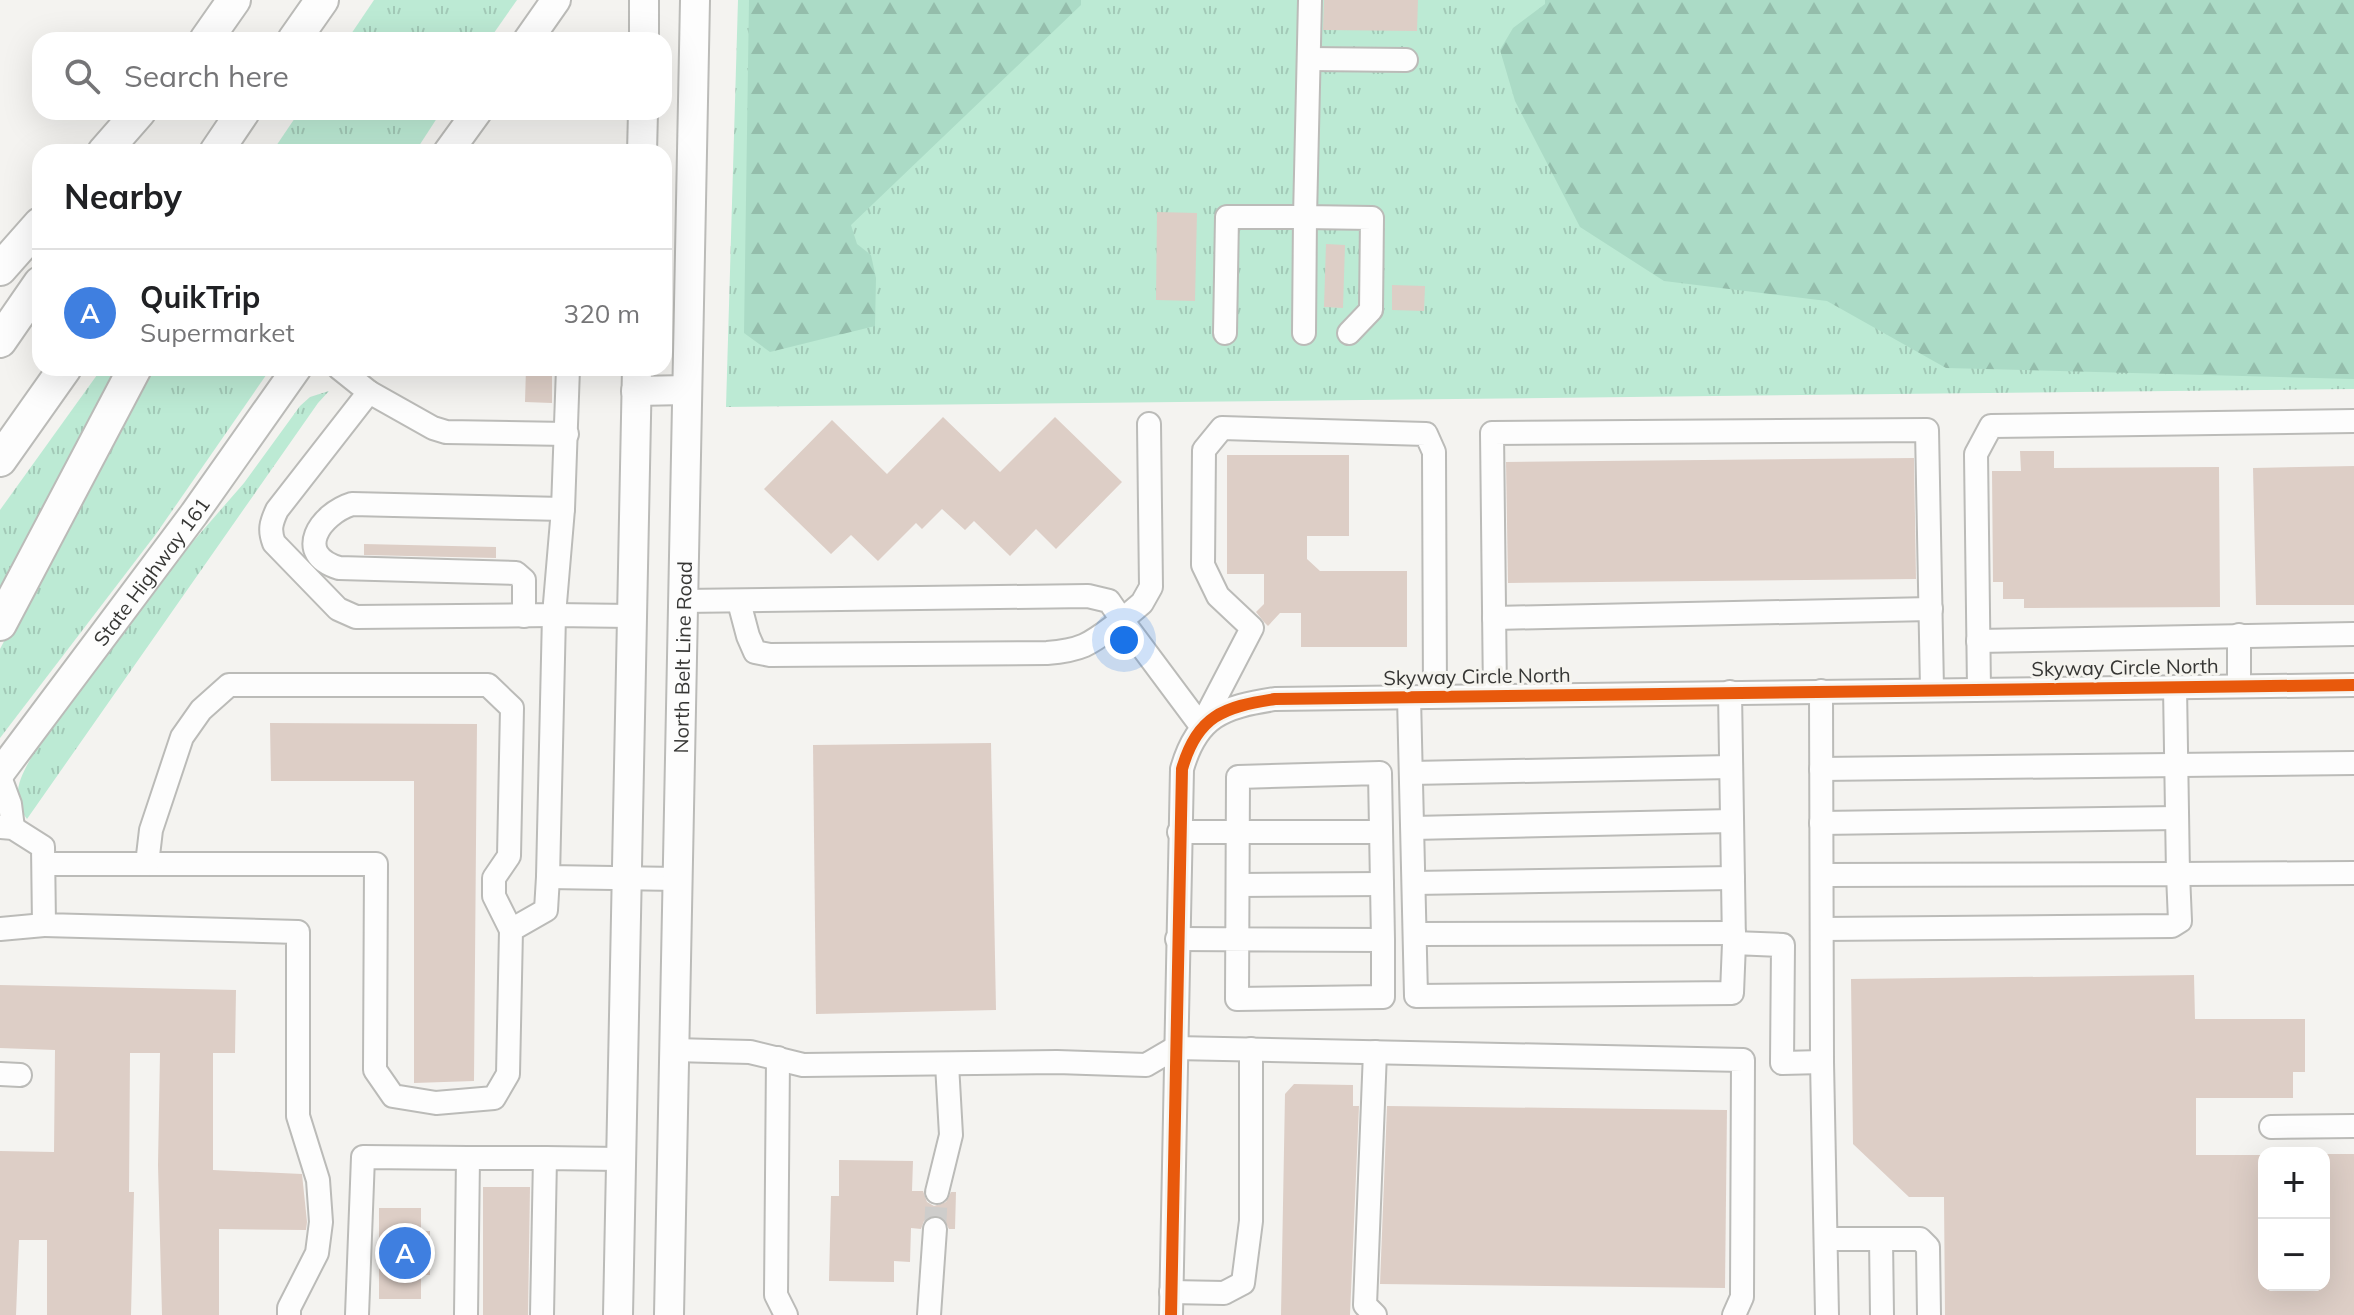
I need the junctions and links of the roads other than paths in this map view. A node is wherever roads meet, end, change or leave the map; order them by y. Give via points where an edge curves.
1 (322, 0) edge
2 (556, 0) edge
3 (695, 0) edge
4 (1310, 0) edge
5 (643, 2) edge
6 (299, 32) edge
7 (534, 32) edge
8 (644, 32) edge
9 (1309, 59) junction
10 (1406, 60) dead end
11 (132, 120) edge
12 (152, 120) edge
13 (238, 120) edge
14 (256, 120) edge
15 (471, 120) edge
16 (643, 120) edge
17 (111, 144) edge
18 (135, 144) edge
19 (221, 144) edge
20 (245, 144) edge
21 (454, 144) edge
22 (642, 144) edge
23 (1305, 217) junction
24 (32, 233) edge
25 (0, 269) edge
26 (32, 295) edge
27 (1225, 333) dead end
28 (1304, 333) dead end
29 (1349, 333) dead end
30 (0, 341) edge
31 (59, 376) edge
32 (131, 376) edge
33 (291, 376) edge
34 (349, 376) edge
35 (568, 376) edge
36 (637, 379) edge
37 (687, 390) junction
38 (369, 392) junction
39 (2354, 421) edge
40 (1149, 424) dead end
41 (567, 434) junction
42 (0, 460) edge
43 (563, 509) junction
44 (339, 568) junction
45 (683, 601) junction
46 (739, 602) junction
47 (338, 609) junction
48 (1931, 609) junction
49 (554, 615) junction
50 (524, 616) junction
51 (631, 616) junction
52 (1494, 618) junction
53 (1122, 620) junction
54 (0, 624) edge
55 (2354, 634) edge
56 (2239, 635) junction
57 (1978, 641) junction
58 (2354, 685) edge
59 (2239, 686) junction
60 (2175, 687) junction
61 (1932, 689) junction
62 (1979, 689) junction
63 (1821, 691) junction
64 (1730, 692) junction
65 (1435, 696) junction
66 (1495, 696) junction
67 (1409, 697) junction
68 (1201, 726) junction
69 (2354, 763) edge
70 (2176, 765) junction
71 (1731, 767) junction
72 (1821, 769) junction
73 (1411, 773) junction
74 (0, 775) edge
75 (2177, 818) junction
76 (1732, 821) junction
77 (1821, 823) junction
78 (7, 828) edge
79 (1413, 828) junction
80 (1179, 832) junction
81 (1381, 832) junction
82 (1238, 833) junction
83 (44, 864) junction
84 (147, 864) junction
85 (2354, 873) edge
86 (2178, 874) junction
87 (1822, 875) junction
88 (548, 877) junction
89 (626, 878) junction
90 (1733, 878) junction
91 (678, 879) junction
92 (1414, 883) junction
93 (1382, 884) junction
94 (1238, 885) junction
95 (44, 925) junction
96 (0, 929) edge
97 (1822, 929) junction
98 (511, 930) junction
99 (1415, 934) junction
100 (1734, 938) junction
101 (1177, 939) junction
102 (1238, 939) junction
103 (1383, 940) junction
104 (1175, 1048) junction
105 (1251, 1049) junction
106 (674, 1050) junction
107 (1375, 1052) junction
108 (778, 1058) junction
109 (1822, 1062) junction
110 (947, 1064) junction
111 (2354, 1126) edge
112 (2271, 1127) dead end
113 (468, 1158) junction
114 (545, 1158) junction
115 (620, 1159) junction
116 (937, 1192) tunnel mouth
117 (935, 1229) tunnel mouth
118 (1826, 1239) junction
119 (1881, 1239) junction
120 (1171, 1292) junction
121 (617, 1309) edge
122 (289, 1315) edge
123 (357, 1315) edge
124 (466, 1315) edge
125 (542, 1315) edge
126 (669, 1315) edge
127 (786, 1315) edge
128 (929, 1315) edge
129 (1171, 1315) edge
130 (1375, 1315) edge
131 (1734, 1315) edge
132 (1827, 1315) edge
133 (1882, 1315) edge
134 (1929, 1315) edge

1 - 6 highway
2 - 7 main road
3 - 37 main road, North Belt Line Road
4 - 9 street
5 - 8 main road
9 - 10 street
9 - 23 street
11 - 17 highway
12 - 18 highway
13 - 19 highway
14 - 20 highway
15 - 21 main road
16 - 22 main road
23 - 27 street via 1227,217
23 - 28 street
23 - 29 street via 1372,218 1371,310
24 - 25 highway
26 - 30 highway
31 - 42 highway
32 - 54 highway
33 - 74 main road, State Highway 161
34 - 38 street
35 - 41 street
36 - 37 main road
36 - 51 main road
37 - 45 main road, North Belt Line Road
38 - 41 street via 446,432
38 - 47 street via 271,522 274,543
39 - 57 street via 1991,426 1976,454
40 - 53 street via 1151,587
41 - 43 street
43 - 44 street via 352,504 330,516 313,539 324,563
43 - 49 street
44 - 47 street
44 - 50 street via 516,573 524,580
45 - 46 street
45 - 91 main road, North Belt Line Road
46 - 53 street via 1088,596 1109,601
46 - 53 street via 755,652 770,655 1062,652 1095,641
47 - 50 street via 356,617
48 - 52 street
48 - 52 street via 1927,430 1492,433
48 - 61 street
49 - 50 street
49 - 51 street
49 - 88 street
51 - 89 main road
52 - 66 street
53 - 68 street
55 - 56 street
56 - 57 street
56 - 59 street
57 - 62 street
58 - 59 street, Skyway Circle North
59 - 60 street, Skyway Circle North
60 - 62 street, Skyway Circle North
60 - 70 street
61 - 62 street, Skyway Circle North
61 - 63 street, Skyway Circle North
63 - 64 street, Skyway Circle North
63 - 72 street
64 - 66 street, Skyway Circle North
64 - 71 street
65 - 66 street, Skyway Circle North
65 - 67 street, Skyway Circle North
65 - 68 street via 1434,452 1426,434 1222,428 1204,450 1203,565 1218,596 1252,628
67 - 68 street, Skyway Circle North via 1275,699 1248,703
67 - 73 street
68 - 80 street via 1188,745 1182,769
69 - 70 street
70 - 72 street
70 - 75 street
71 - 73 street
71 - 76 street
72 - 77 street
73 - 79 street
74 - 78 street via 10,804
75 - 77 street
75 - 86 street
76 - 79 street
76 - 90 street
77 - 87 street
78 - 83 street via 43,847
79 - 92 street
80 - 82 street
80 - 101 street
81 - 82 street
81 - 82 street via 1380,773 1238,777
81 - 93 street
82 - 94 street
83 - 84 street
83 - 95 street
84 - 98 street via 151,830 182,737 201,710 229,685 488,685 512,708 509,856 494,878 494,896
84 - 98 street via 376,864 375,1070 393,1096 436,1103 494,1098 508,1074
85 - 86 street
86 - 87 street
86 - 97 street via 2180,921 2172,926
87 - 97 street
88 - 89 street
88 - 98 street via 546,910
89 - 91 street
89 - 115 main road
90 - 92 street
90 - 100 street
91 - 106 main road, North Belt Line Road
92 - 99 street
93 - 94 street
93 - 103 street
94 - 102 street
95 - 96 street
95 - 122 street via 298,932 298,1116 318,1180 321,1222 317,1253
97 - 109 street
99 - 100 street
99 - 100 street via 1416,996 1732,993
100 - 109 street via 1783,945 1782,1063
101 - 102 street
101 - 104 street
102 - 103 street
102 - 103 street via 1237,999 1383,997
104 - 105 street
104 - 110 street via 1146,1065
104 - 120 street
105 - 107 street
105 - 120 street via 1251,1221 1243,1283 1224,1293
106 - 108 street
106 - 126 main road, North Belt Line Road
107 - 130 street via 1365,1305
107 - 131 street via 1743,1060 1742,1297
108 - 110 street via 803,1065
108 - 127 street via 776,1295
109 - 118 street
110 - 116 street via 951,1135
111 - 112 street
113 - 114 street
113 - 123 street via 363,1157
113 - 124 street
114 - 115 street
114 - 125 street
115 - 121 main road
117 - 128 street
118 - 119 street
118 - 132 street
119 - 133 street
119 - 134 street via 1920,1239 1928,1247
120 - 129 street

